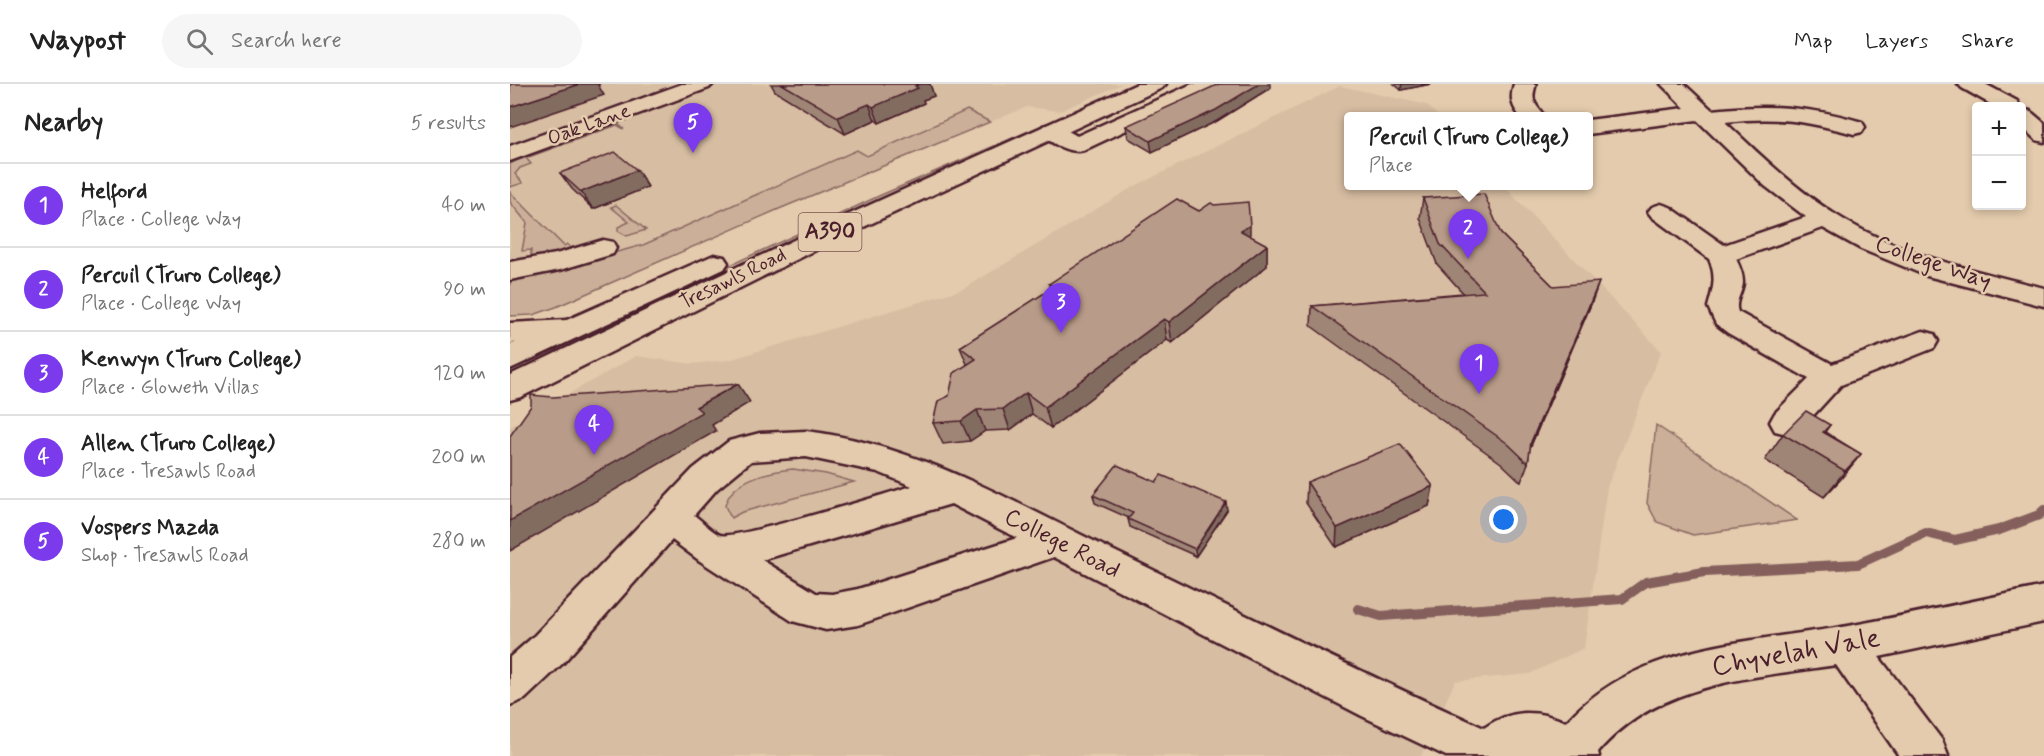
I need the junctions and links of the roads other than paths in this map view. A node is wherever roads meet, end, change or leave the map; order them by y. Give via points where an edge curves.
1 (702, 84) edge
2 (1122, 84) edge
3 (1155, 84) edge
4 (1209, 84) edge
5 (1526, 84) edge
6 (1658, 84) edge
7 (1671, 84) edge
8 (1969, 84) edge
9 (2002, 102) edge
10 (1529, 112) edge
11 (1703, 115) junction
12 (2026, 119) edge
13 (1593, 126) edge
14 (1854, 127) dead end
15 (2044, 135) edge
16 (1060, 143) junction
17 (510, 154) edge
18 (1661, 212) dead end
19 (1825, 219) junction
20 (603, 248) dead end
21 (1721, 255) junction
22 (510, 271) edge
23 (2044, 297) edge
24 (567, 330) junction
25 (510, 333) edge
26 (1923, 341) dead end
27 (510, 358) edge
28 (1830, 377) junction
29 (510, 389) edge
30 (1787, 422) dead end
31 (954, 489) junction
32 (671, 516) junction
33 (1055, 541) junction
34 (713, 550) junction
35 (2044, 604) edge
36 (1846, 645) junction
37 (510, 685) edge
38 (1574, 752) edge
39 (1491, 755) edge
40 (1926, 756) edge

1 - 17 main road, Oak Lane
2 - 24 main road, Tresawls Road / A390
3 - 16 main road, Tresawls Road / A390
4 - 16 main road
5 - 10 main road via 1522,94
6 - 7 main road, College Way
7 - 11 main road, College Way
8 - 9 main road
11 - 13 main road
11 - 14 main road via 1785,111
11 - 19 main road, College Way via 1774,181
12 - 15 main road
16 - 29 main road, Tresawls Road / A390 via 723,283
18 - 21 main road
19 - 21 main road
19 - 23 main road, College Way via 1870,243 1937,270
20 - 22 main road via 560,262
21 - 28 main road via 1728,270 1729,284 1722,307 1726,317
24 - 25 main road
24 - 27 main road, Tresawls Road / A390
26 - 28 main road
28 - 30 main road
31 - 32 main road, College Road via 885,460 852,451 806,444 760,446 741,450 729,458
31 - 33 main road, College Road
31 - 34 main road via 762,544
32 - 34 main road
32 - 37 main road, College Road via 548,650
33 - 34 main road via 834,613 806,608
33 - 39 main road, College Road
35 - 36 main road, Chyvelah Vale
36 - 38 main road, Chyvelah Vale via 1732,661 1674,676 1647,687 1594,723
36 - 40 main road
38 - 39 main road, Chyvelah Vale via 1536,732 1504,740

